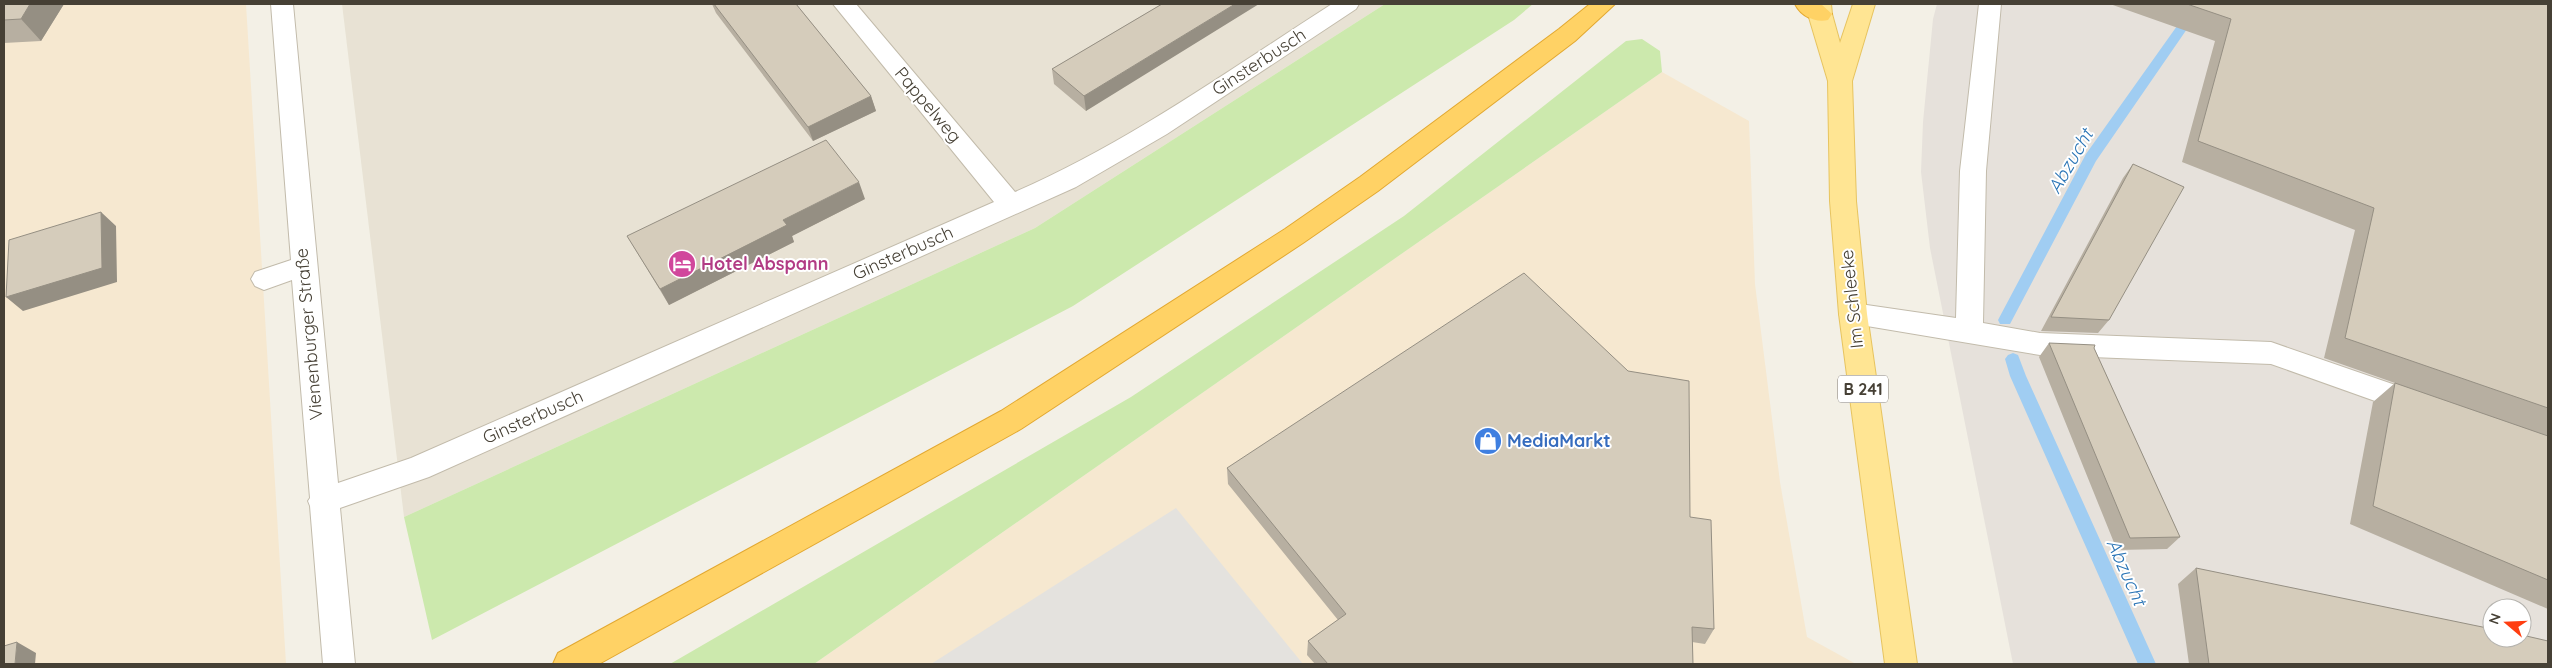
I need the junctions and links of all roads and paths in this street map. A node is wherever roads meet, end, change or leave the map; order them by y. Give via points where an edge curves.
1 (282, 4) edge
2 (1348, 4) edge
3 (1604, 4) edge
4 (1864, 4) edge
5 (1990, 4) edge
6 (856, 7) edge
7 (1815, 7) edge
8 (1840, 82) junction
9 (1011, 205) junction
10 (303, 266) junction
11 (264, 279) dead end
12 (1853, 314) junction
13 (1969, 331) junction
14 (2447, 415) edge
15 (323, 501) junction
16 (338, 664) edge
17 (569, 664) edge
18 (1901, 664) edge

1 - 10 street, Vienenburger Straße
2 - 9 street, Ginsterbusch via 1158,128 1067,180
3 - 17 highway via 1369,184 1011,420
4 - 8 main road, Im Schleeke / B 241
5 - 13 street via 1973,171
6 - 9 street, Pappelweg
7 - 8 main road, Im Schleeke / B 241
8 - 12 main road, Im Schleeke / B 241 via 1843,201
9 - 15 street, Ginsterbusch via 419,468
10 - 11 street
10 - 15 street, Vienenburger Straße
12 - 13 street
12 - 18 main road, Im Schleeke / B 241
13 - 14 street via 2040,344 2271,353
15 - 16 street, Vienenburger Straße

